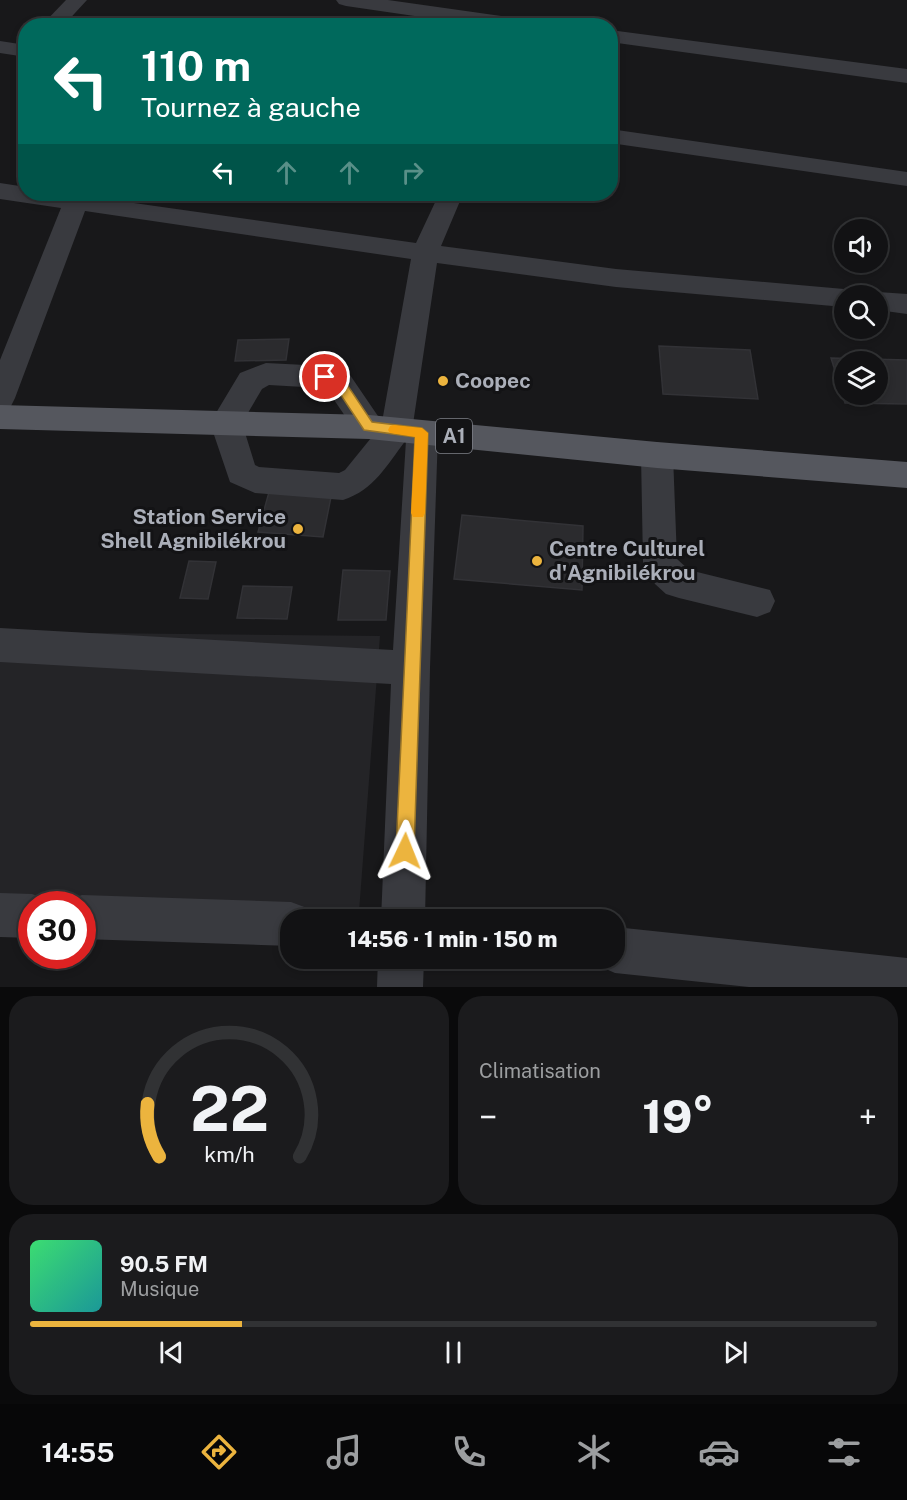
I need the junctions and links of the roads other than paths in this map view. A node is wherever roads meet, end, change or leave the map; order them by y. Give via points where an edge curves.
1 (77, 0) edge
2 (346, 0) edge
3 (59, 18) edge
4 (512, 18) edge
5 (618, 37) edge
6 (0, 47) edge
7 (18, 50) edge
8 (907, 76) edge
9 (618, 137) edge
10 (907, 179) edge
11 (0, 191) edge
12 (18, 194) edge
13 (69, 201) edge
14 (448, 201) edge
15 (76, 202) junction
16 (425, 253) junction
17 (834, 297) edge
18 (888, 302) edge
19 (907, 304) edge
20 (0, 398) edge
21 (0, 417) edge
22 (226, 423) junction
23 (395, 430) junction
24 (657, 455) junction
25 (907, 475) edge
26 (757, 601) dead end
27 (0, 645) edge
28 (411, 668) junction
29 (403, 909) edge
30 (0, 915) edge
31 (18, 916) edge
32 (96, 917) edge
33 (280, 924) edge
34 (625, 951) edge
35 (401, 969) edge
36 (907, 981) edge
37 (400, 987) edge

1 - 3 street
2 - 4 street
5 - 8 street
6 - 7 street
9 - 10 street
11 - 12 street
13 - 15 street
14 - 16 street
15 - 16 street
15 - 20 street
16 - 17 street via 616,278
16 - 23 street
18 - 19 street
21 - 22 main road, A1
22 - 23 main road, A1
22 - 23 street via 251,381 266,374 325,377 339,383
22 - 23 street via 241,473 248,477 343,487 357,479
23 - 24 main road, A1
23 - 28 street
24 - 25 main road, A1
24 - 26 street via 660,562 667,573 679,583
27 - 28 street
28 - 29 street
30 - 31 street
32 - 33 street
34 - 36 street
35 - 37 street

